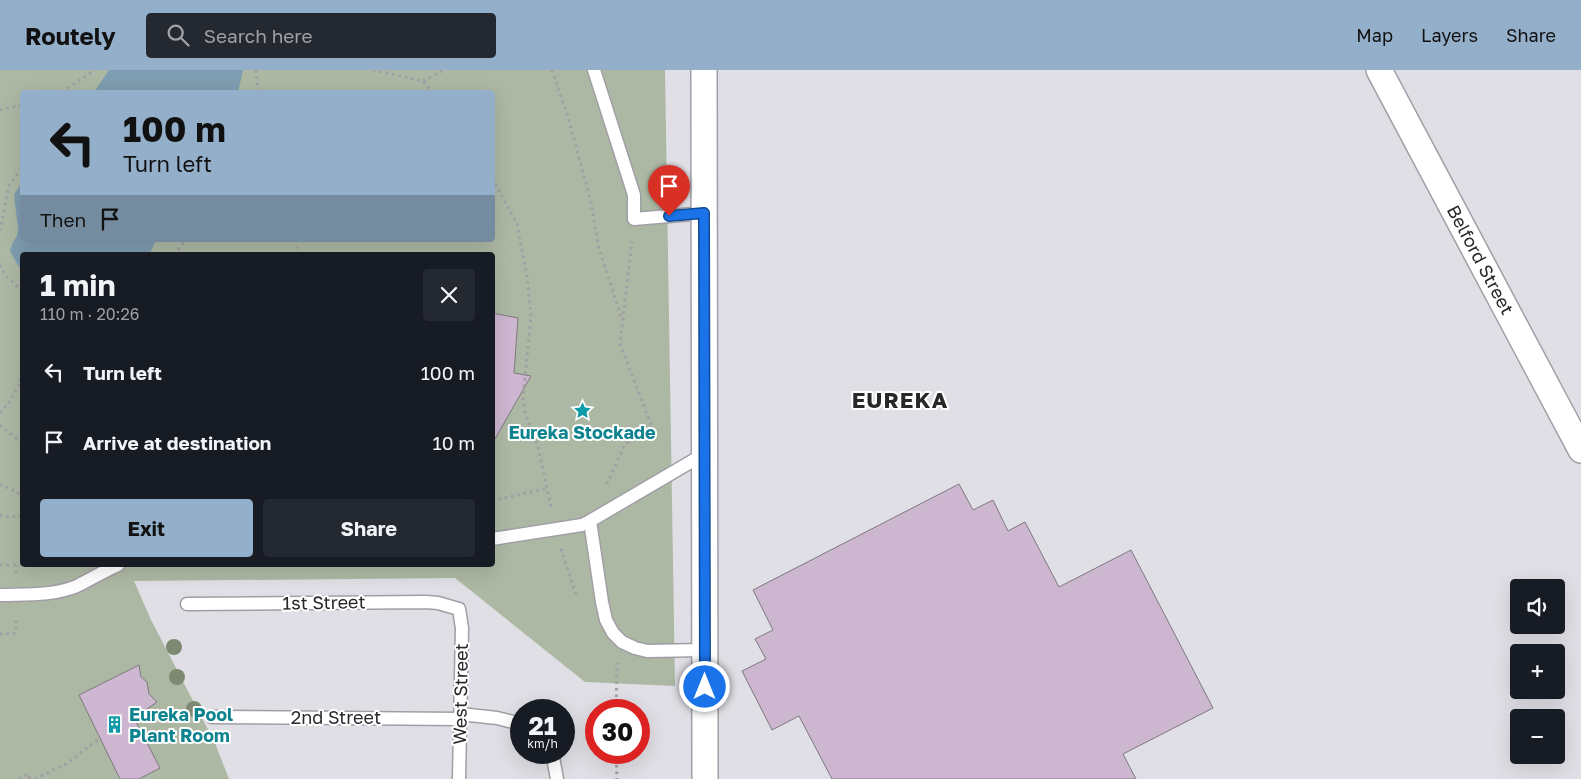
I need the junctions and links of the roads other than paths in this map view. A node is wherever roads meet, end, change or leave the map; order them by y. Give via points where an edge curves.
1 (594, 70) edge
2 (704, 70) edge
3 (1379, 70) edge
4 (704, 213) junction
5 (1581, 450) edge
6 (706, 453) junction
7 (590, 521) junction
8 (495, 539) edge
9 (114, 567) edge
10 (0, 595) edge
11 (187, 604) dead end
12 (459, 609) joint
13 (705, 650) junction
14 (460, 716) junction
15 (212, 717) dead end
16 (510, 721) edge
17 (554, 764) edge
18 (459, 779) edge
19 (557, 779) edge
20 (705, 779) edge

1 - 4 lane via 634,195 634,219
2 - 4 street
3 - 5 street, Belford Street
4 - 6 street
6 - 7 lane
6 - 13 street
7 - 8 lane
7 - 13 lane via 602,602 613,633 628,645 647,651
9 - 10 lane via 61,591
11 - 12 lane, 1st Street via 426,602
12 - 14 lane, West Street via 462,628
13 - 20 street
14 - 15 lane, 2nd Street
14 - 16 lane, 2nd Street
14 - 18 lane, West Street
17 - 19 lane

